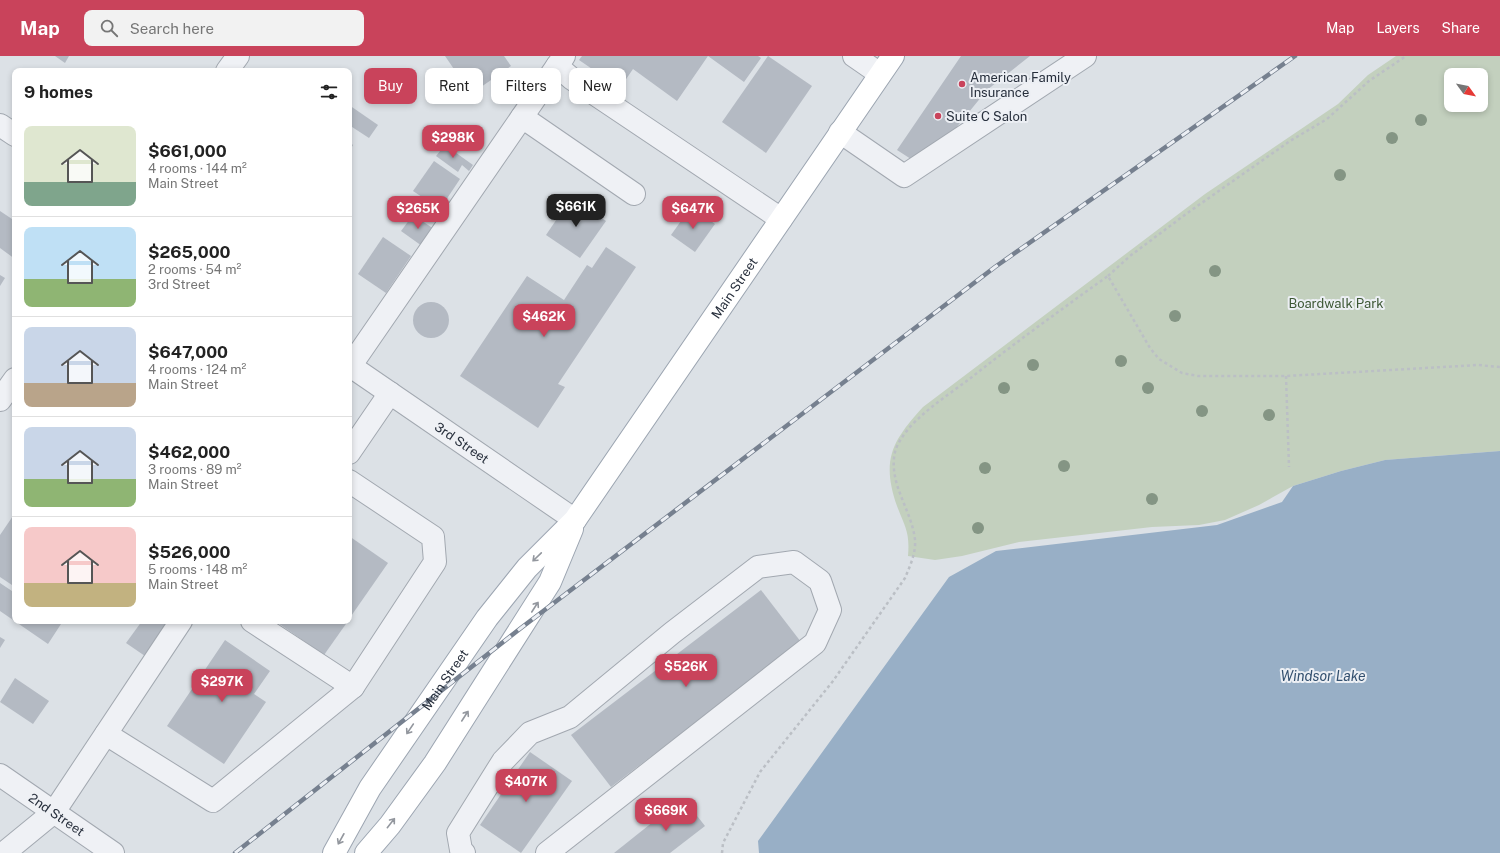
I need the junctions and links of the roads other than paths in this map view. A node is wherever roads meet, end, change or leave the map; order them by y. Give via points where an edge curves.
1 (238, 56) edge
2 (854, 56) edge
3 (893, 56) edge
4 (1085, 56) edge
5 (561, 61) edge
6 (229, 68) edge
7 (880, 74) junction
8 (522, 117) junction
9 (0, 125) edge
10 (840, 132) junction
11 (12, 133) edge
12 (634, 194) dead end
13 (781, 219) junction
14 (352, 363) edge
15 (352, 367) edge
16 (12, 382) edge
17 (390, 393) junction
18 (0, 400) edge
19 (352, 449) edge
20 (352, 483) edge
21 (575, 520) junction
22 (179, 624) edge
23 (257, 624) edge
24 (353, 688) junction
25 (106, 734) junction
26 (0, 775) edge
27 (54, 812) junction
28 (4, 853) edge
29 (113, 853) edge
30 (334, 853) edge
31 (366, 853) edge
32 (464, 853) edge
33 (547, 853) edge

1 - 6 street
2 - 7 street
3 - 7 main road, Main Street
4 - 10 street via 904,176
5 - 8 street
5 - 13 street via 571,78
7 - 10 main road, Main Street
8 - 12 street
8 - 14 street
9 - 11 street
10 - 13 main road, Main Street
13 - 21 main road, Main Street
15 - 17 street, 3rd Street
16 - 18 street
17 - 19 street
17 - 21 street, 3rd Street
20 - 24 street via 433,537 436,562
21 -> 30 main road, Main Street via 527,568 487,618 370,788
31 -> 21 main road, Main Street via 390,825 435,763 550,582
22 - 25 street
23 - 24 street
24 - 25 street via 213,801
25 - 27 street
26 - 27 street, 2nd Street
27 - 28 street
27 - 29 street, 2nd Street
32 - 33 street via 461,850 458,833 503,761 530,734 570,717 672,633 758,567 794,562 820,581 830,610 815,643

